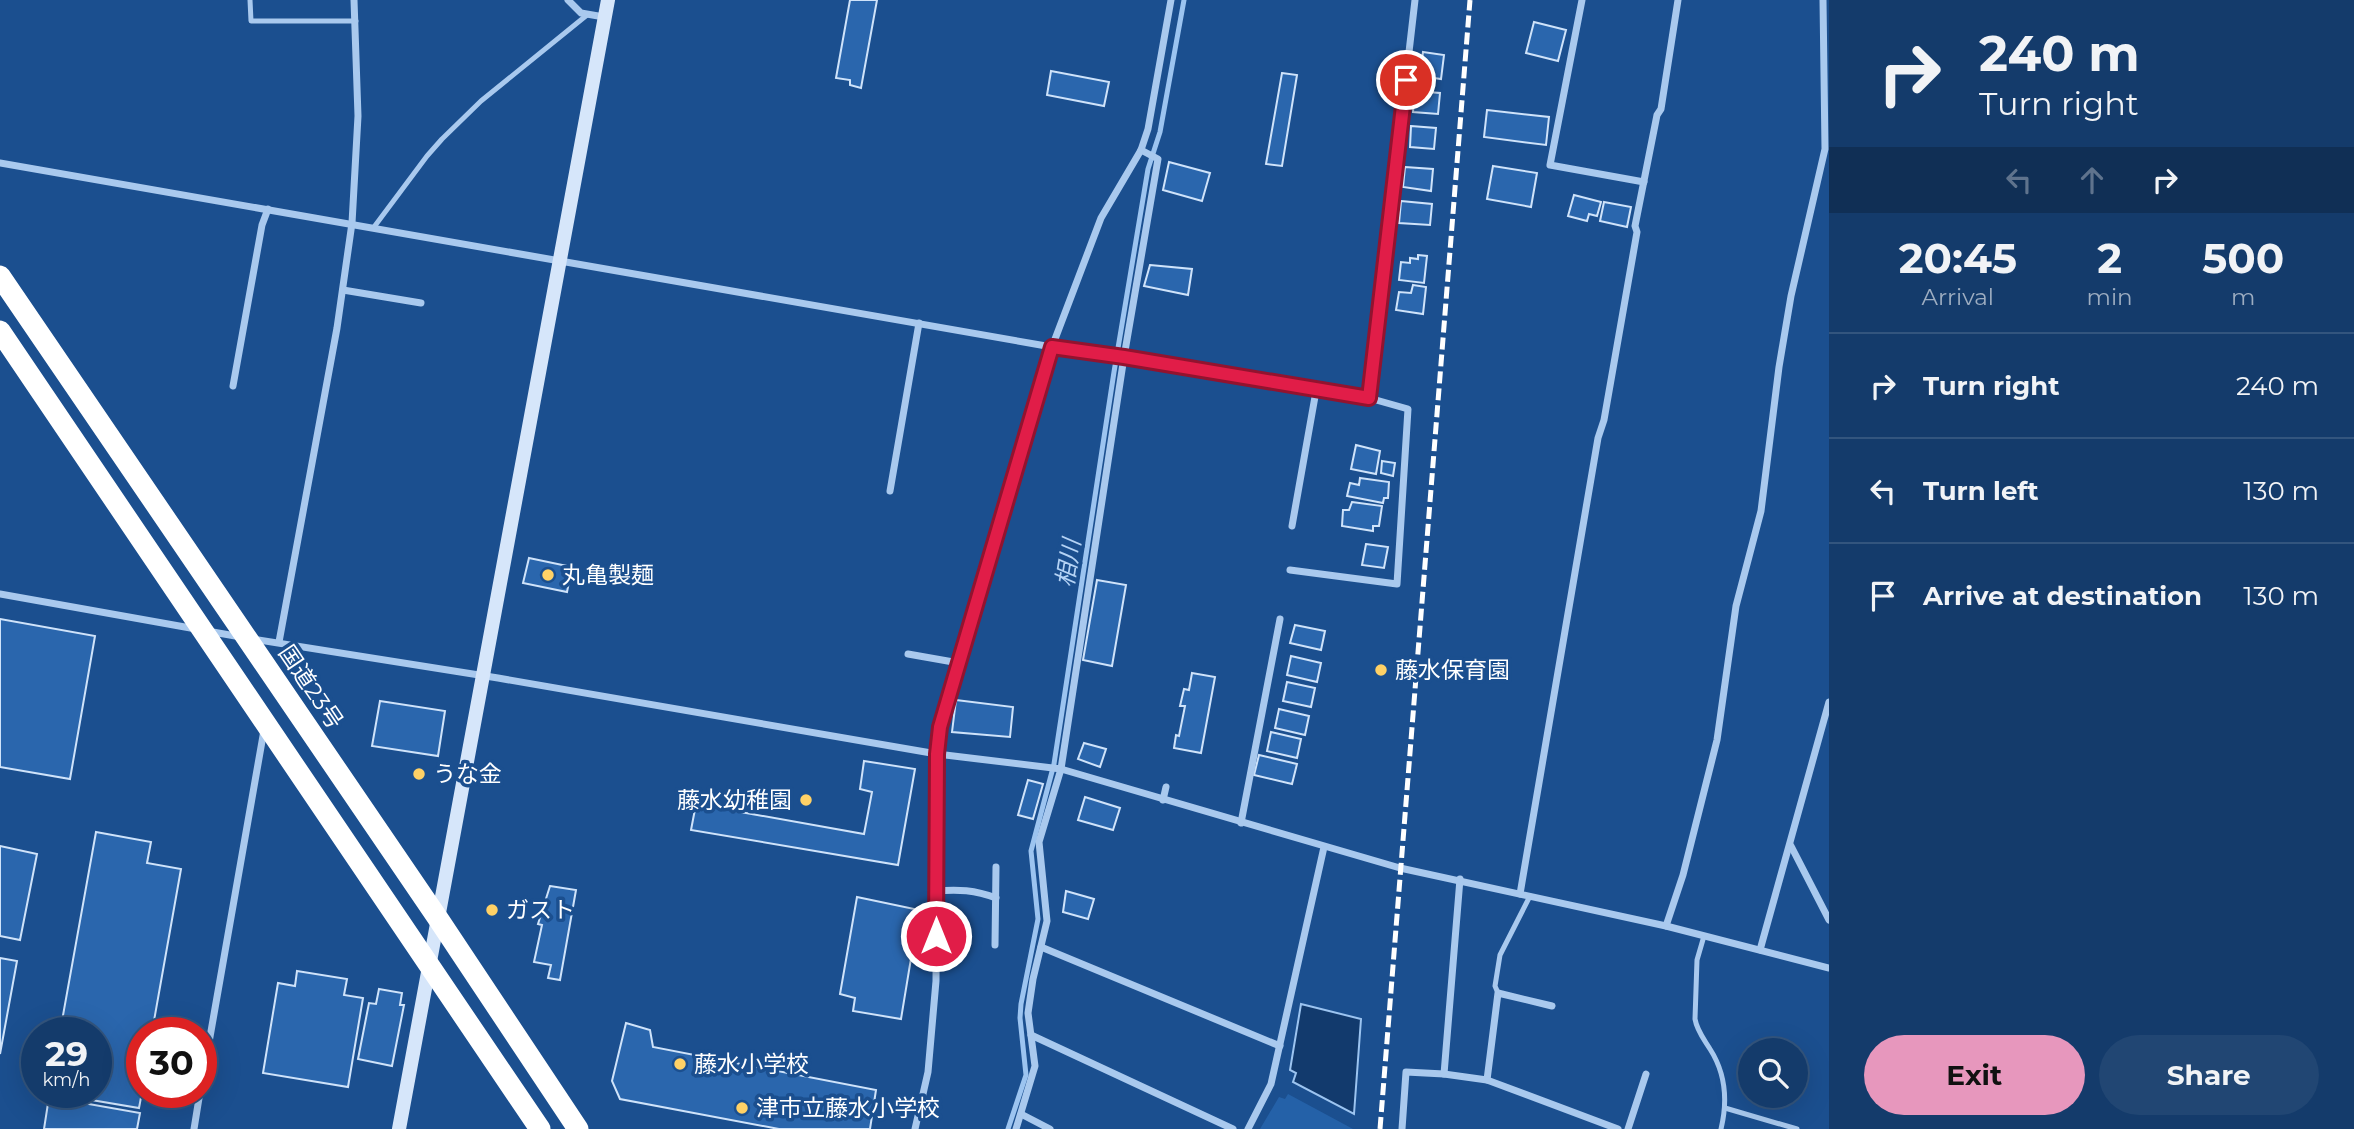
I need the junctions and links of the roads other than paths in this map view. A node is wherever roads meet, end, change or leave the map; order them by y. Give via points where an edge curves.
1 (250, 0) edge
2 (354, 0) edge
3 (568, 0) edge
4 (608, 0) edge
5 (1171, 0) edge
6 (1415, 0) edge
7 (1582, 0) edge
8 (1678, 0) edge
9 (1823, 0) edge
10 (587, 15) junction
11 (605, 17) junction
12 (356, 21) junction
13 (1144, 151) junction
14 (0, 163) edge
15 (1644, 182) junction
16 (268, 209) junction
17 (352, 223) junction
18 (374, 227) junction
19 (560, 260) junction
20 (0, 276) edge
21 (343, 290) junction
22 (421, 303) dead end
23 (919, 323) junction
24 (0, 331) edge
25 (1052, 347) junction
26 (1123, 357) junction
27 (233, 386) dead end
28 (1316, 391) junction
29 (1369, 398) junction
30 (890, 491) dead end
31 (1292, 526) dead end
32 (1290, 569) dead end
33 (0, 594) edge
34 (1280, 620) dead end
35 (202, 630) junction
36 (246, 638) junction
37 (279, 642) junction
38 (908, 654) dead end
39 (959, 663) junction
40 (482, 677) junction
41 (1829, 702) edge
42 (265, 722) junction
43 (937, 754) junction
44 (1059, 768) junction
45 (1166, 787) dead end
46 (1163, 800) junction
47 (1241, 823) junction
48 (1791, 845) junction
49 (1324, 846) junction
50 (996, 867) dead end
51 (1460, 879) junction
52 (936, 891) junction
53 (1520, 894) junction
54 (1530, 896) junction
55 (996, 898) junction
56 (439, 920) junction
57 (1829, 920) edge
58 (1666, 926) junction
59 (1704, 936) junction
60 (995, 945) dead end
61 (1041, 947) junction
62 (1760, 950) junction
63 (428, 966) junction
64 (1829, 968) edge
65 (1498, 992) junction
66 (1552, 1006) dead end
67 (214, 1017) edge
68 (1031, 1035) junction
69 (1280, 1046) junction
70 (1646, 1073) dead end
71 (1444, 1074) junction
72 (1487, 1080) junction
73 (198, 1108) edge
74 (1725, 1108) junction
75 (1021, 1114) junction
76 (194, 1129) edge
77 (399, 1129) edge
78 (540, 1129) edge
79 (578, 1129) edge
80 (915, 1129) edge
81 (1016, 1129) edge
82 (1050, 1129) edge
83 (1233, 1129) edge
84 (1248, 1129) edge
85 (1402, 1129) edge
86 (1618, 1129) edge
87 (1628, 1129) edge
88 (1721, 1129) edge
89 (1797, 1129) edge

1 - 12 lane via 251,21
2 - 12 street
3 - 10 street
4 - 11 street
5 - 13 street
6 - 29 street
7 - 15 street via 1550,165
8 - 15 street
9 - 58 street via 1825,149 1791,296 1761,511 1736,606 1717,740
10 - 11 street
10 - 18 lane via 481,101 427,156
11 - 19 street
12 - 17 street via 358,116
13 - 25 street via 1101,218
13 - 26 street via 1158,159
14 - 16 street
15 - 53 street
16 - 17 street
16 - 27 street
17 - 18 street
17 - 21 street
18 - 19 street
19 - 23 street
19 - 40 street
20 - 36 highway, 国道23号
21 - 22 street
21 - 37 street
23 - 25 street
23 - 30 street
24 - 35 highway
25 - 26 street
25 - 39 street
26 - 28 street
26 - 44 street
28 - 29 street
28 - 31 street
29 - 32 street via 1408,409 1397,583
33 - 35 street
34 - 47 street
35 - 36 street
35 - 42 highway
36 - 37 street
36 - 56 highway, 国道23号
37 - 40 street
38 - 39 street
39 - 43 street
40 - 43 street
40 - 56 street
41 - 48 street
42 - 63 highway
42 - 67 street
43 - 44 street
43 - 52 street
44 - 46 street
44 - 61 street via 1039,842 1047,921
45 - 46 street
46 - 47 street
47 - 49 street
48 - 57 street
48 - 62 street
49 - 51 street
49 - 69 street
50 - 55 street
51 - 53 street
51 - 71 street
52 - 55 street via 957,889
52 - 80 street via 934,1007 928,1072
53 - 54 street
54 - 58 street
54 - 65 lane via 1500,955 1494,986
55 - 60 street
56 - 63 street
56 - 79 highway, 国道23号
58 - 59 street
59 - 62 street
59 - 74 lane via 1697,960 1695,1019 1717,1062
61 - 68 street via 1029,1001
61 - 69 street
62 - 64 street
63 - 77 street
63 - 78 highway
65 - 66 street
65 - 72 street
68 - 75 street via 1035,1066
68 - 83 street
69 - 84 street via 1271,1084
70 - 87 street
71 - 72 street
71 - 85 street via 1406,1072
72 - 86 street
73 - 76 street
74 - 88 lane
74 - 89 lane
75 - 81 street
75 - 82 street

